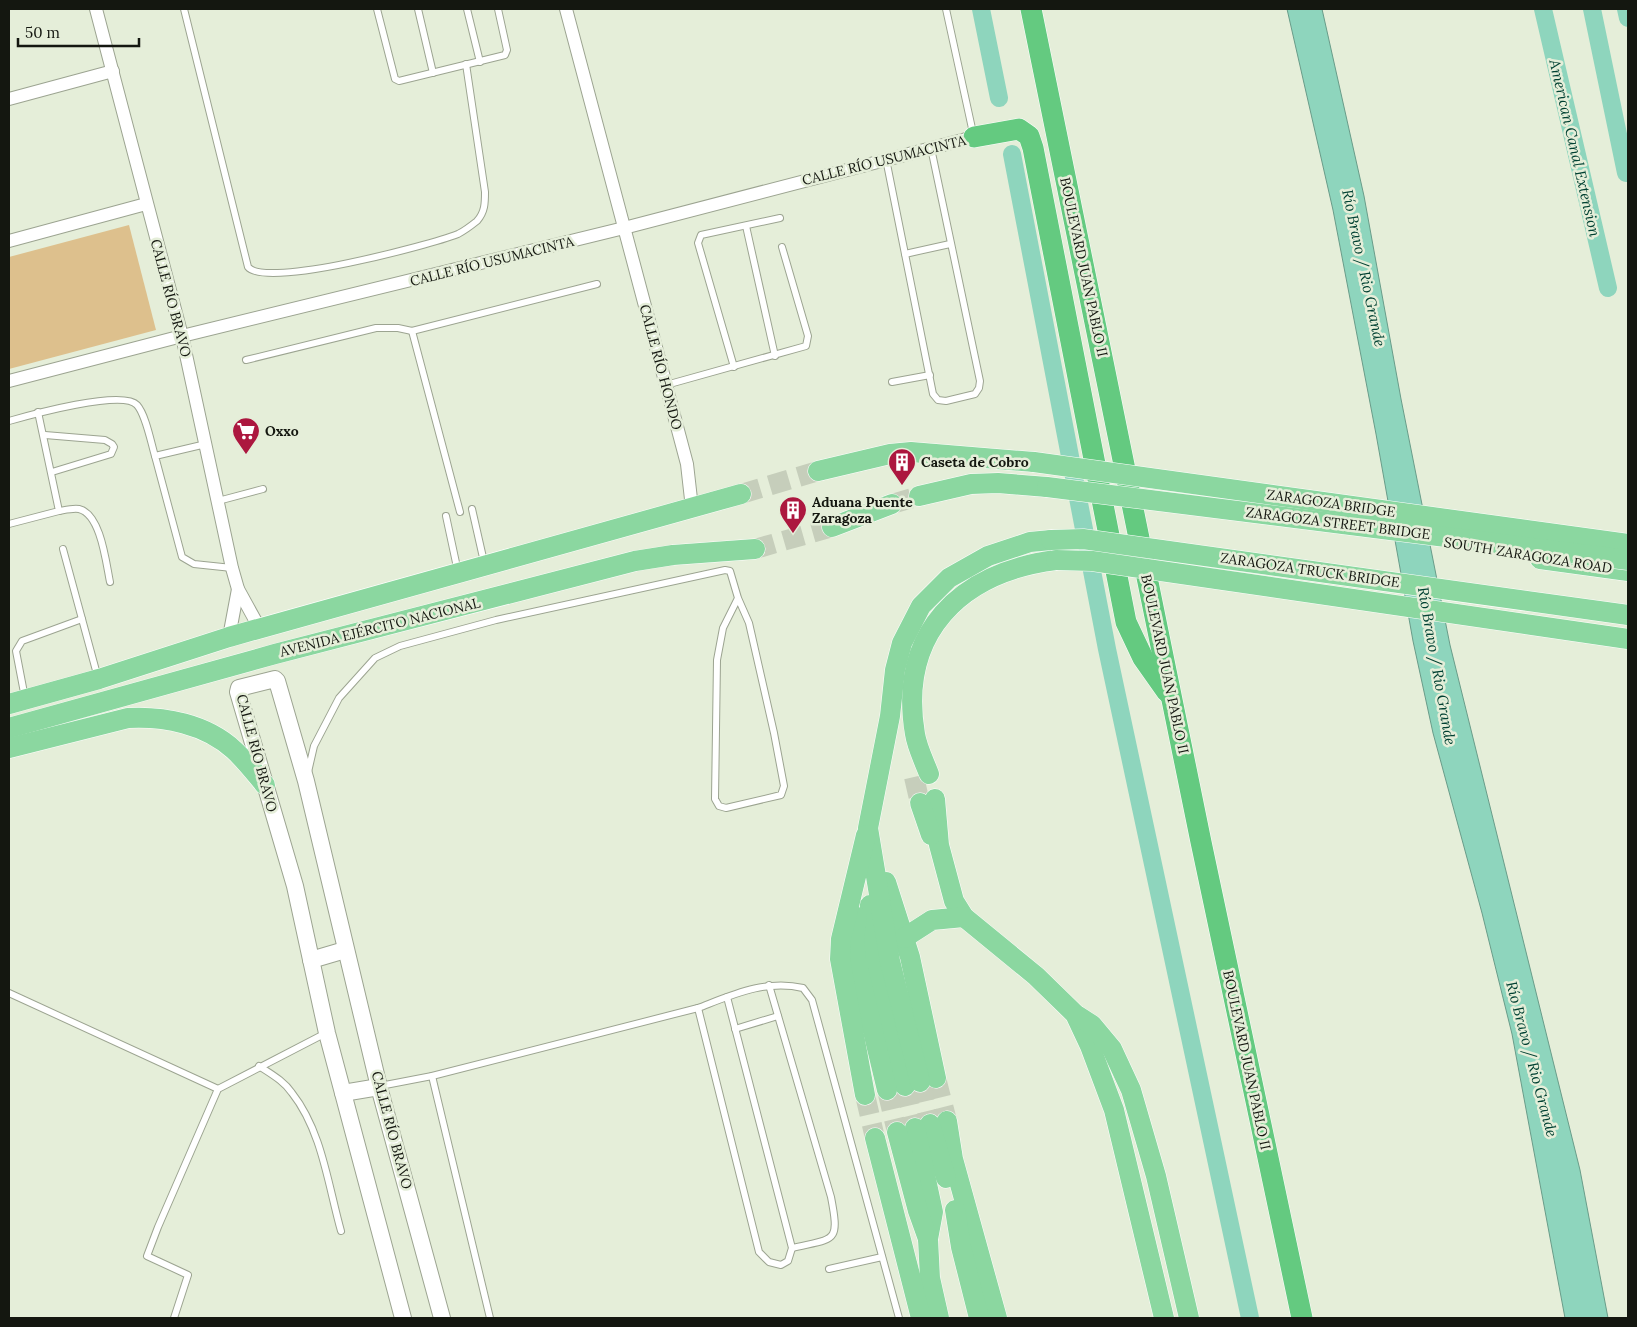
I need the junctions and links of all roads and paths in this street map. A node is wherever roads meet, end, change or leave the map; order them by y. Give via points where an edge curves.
1 (96, 9) edge
2 (184, 9) edge
3 (377, 9) edge
4 (418, 9) edge
5 (467, 9) edge
6 (498, 9) edge
7 (566, 9) edge
8 (946, 9) edge
9 (1031, 9) edge
10 (480, 62) junction
11 (466, 64) junction
12 (113, 72) junction
13 (434, 73) junction
14 (9, 99) edge
15 (974, 137) junction
16 (930, 147) junction
17 (886, 159) junction
18 (146, 204) junction
19 (780, 218) dead end
20 (746, 226) junction
21 (624, 228) junction
22 (9, 241) edge
23 (950, 244) junction
24 (782, 247) dead end
25 (905, 254) junction
26 (597, 284) dead end
27 (412, 331) junction
28 (182, 336) junction
29 (775, 356) junction
30 (246, 360) dead end
31 (734, 366) junction
32 (930, 375) junction
33 (9, 382) edge
34 (892, 382) dead end
35 (666, 385) junction
36 (38, 412) junction
37 (9, 421) edge
38 (45, 435) junction
39 (206, 444) junction
40 (155, 456) junction
41 (818, 471) tunnel mouth
42 (52, 472) junction
43 (263, 488) dead end
44 (741, 494) tunnel mouth
45 (919, 496) tunnel mouth
46 (218, 501) junction
47 (892, 504) tunnel mouth
48 (692, 508) junction
49 (472, 509) dead end
50 (59, 511) junction
51 (460, 512) dead end
52 (446, 516) dead end
53 (9, 524) edge
54 (832, 527) tunnel mouth
55 (1430, 534) junction
56 (1628, 544) edge
57 (63, 549) dead end
58 (755, 549) tunnel mouth
59 (1628, 560) edge
60 (485, 566) junction
61 (232, 568) junction
62 (1628, 571) edge
63 (458, 573) junction
64 (110, 582) dead end
65 (238, 589) junction
66 (738, 598) junction
67 (1628, 614) edge
68 (82, 619) junction
69 (260, 630) junction
70 (229, 638) junction
71 (1628, 639) edge
72 (98, 679) junction
73 (1172, 698) junction
74 (17, 701) edge
75 (64, 713) junction
76 (9, 728) edge
77 (9, 748) edge
78 (921, 775) tunnel mouth
79 (306, 780) junction
80 (265, 785) junction
81 (928, 801) tunnel mouth
82 (868, 828) junction
83 (964, 917) junction
84 (904, 938) junction
85 (345, 950) junction
86 (311, 960) junction
87 (769, 985) junction
88 (9, 993) edge
89 (727, 997) junction
90 (698, 1008) junction
91 (1075, 1014) junction
92 (778, 1016) junction
93 (735, 1029) junction
94 (327, 1032) junction
95 (260, 1066) junction
96 (432, 1076) junction
97 (912, 1084) junction
98 (379, 1087) junction
99 (218, 1089) junction
100 (343, 1093) junction
101 (865, 1095) tunnel mouth
102 (922, 1126) junction
103 (875, 1138) tunnel mouth
104 (933, 1212) junction
105 (341, 1231) dead end
106 (960, 1232) junction
107 (928, 1240) junction
108 (792, 1248) junction
109 (882, 1257) junction
110 (829, 1269) dead end
111 (174, 1318) edge
112 (403, 1318) edge
113 (442, 1318) edge
114 (490, 1318) edge
115 (899, 1318) edge
116 (921, 1318) edge
117 (939, 1318) edge
118 (979, 1318) edge
119 (997, 1318) edge
120 (1164, 1318) edge
121 (1189, 1318) edge
122 (1302, 1318) edge

1 - 12 street, CALLE RÍO BRAVO
2 - 11 lane via 248,267 258,273 325,268 400,251 460,233 476,222 485,206 485,192
3 - 13 lane via 396,81
4 - 13 lane
5 - 10 lane
6 - 10 lane via 506,53
7 - 21 street, CALLE RÍO HONDO
8 - 15 lane
9 - 73 highway, BOULEVARD JUAN PABLO II
10 - 11 lane
11 - 13 lane
12 - 14 street
12 - 18 street, CALLE RÍO BRAVO
15 - 16 street, CALLE RÍO USUMACINTA
15 - 73 highway via 1019,129 1028,136 1033,148 1126,622 1143,658
16 - 17 street, CALLE RÍO USUMACINTA
16 - 23 lane
17 - 21 street, CALLE RÍO USUMACINTA
17 - 25 lane
18 - 22 street
18 - 28 street, CALLE RÍO BRAVO
19 - 20 lane
20 - 29 lane
20 - 31 lane via 701,235 698,240
21 - 28 street, CALLE RÍO USUMACINTA
21 - 35 street, CALLE RÍO HONDO
23 - 25 lane
23 - 32 lane via 979,388 975,394 946,402 938,400 933,394
24 - 29 lane via 808,339 802,349
25 - 32 lane
26 - 27 lane
27 - 30 lane via 376,328
27 - 51 lane
28 - 33 street, CALLE RÍO USUMACINTA
28 - 39 street, CALLE RÍO BRAVO
29 - 31 lane
31 - 35 lane
32 - 34 lane
35 - 48 street, CALLE RÍO HONDO via 687,464
36 - 37 lane
36 - 38 lane
36 - 40 lane via 104,400 132,401 140,408
38 - 42 lane
38 - 42 lane via 105,440 114,448 110,454
39 - 40 lane
39 - 46 street, CALLE RÍO BRAVO
40 - 61 lane via 182,557 194,564
41 - 56 main road, ZARAGOZA BRIDGE, bridge via 911,452 1034,462
42 - 50 lane
43 - 46 lane
44 - 48 main road, AVENIDA EJÉRCITO NACIONAL
45 - 55 main road, ZARAGOZA STREET BRIDGE, bridge via 971,484 998,483
46 - 61 street, CALLE RÍO BRAVO
47 - 54 main road
48 - 60 main road, AVENIDA EJÉRCITO NACIONAL
49 - 60 lane
50 - 53 lane
50 - 64 lane via 79,509 91,515 97,526
52 - 63 lane
55 - 59 main road, ZARAGOZA STREET BRIDGE, bridge
55 - 62 main road, SOUTH ZARAGOZA ROAD via 1440,543 1456,547
57 - 68 lane
58 - 75 main road, AVENIDA EJÉRCITO NACIONAL via 702,552 635,562 275,654
60 - 63 main road, AVENIDA EJÉRCITO NACIONAL
61 - 65 street, CALLE RÍO BRAVO
63 - 69 main road, AVENIDA EJÉRCITO NACIONAL
65 - 69 street, CALLE RÍO BRAVO
65 - 70 street, CALLE RÍO BRAVO
66 - 66 lane via 749,623 784,789 781,796 722,808 714,799 716,660 722,628
66 - 79 lane via 730,572 725,570 496,620 400,646 375,658 339,698 314,746
67 - 82 main road, ZARAGOZA TRUCK BRIDGE, bridge via 1083,539 1051,540 1010,548 949,578 921,606 902,643
68 - 72 lane
68 - 74 lane via 22,641 16,651
69 - 70 main road, AVENIDA EJÉRCITO NACIONAL
69 - 75 main road via 253,643 135,680
70 - 72 main road, AVENIDA EJÉRCITO NACIONAL
71 - 78 main road, ZARAGOZA TRUCK BRIDGE, bridge via 1092,561 1056,560 1028,564 985,580 952,602 928,632 915,669 912,707
72 - 74 main road, AVENIDA EJÉRCITO NACIONAL
73 - 122 highway, BOULEVARD JUAN PABLO II
75 - 76 main road, AVENIDA EJÉRCITO NACIONAL
77 - 80 main road via 128,718 148,717 183,723 206,733 233,749
79 - 80 street, CALLE RÍO BRAVO via 274,679 239,688 238,692
79 - 85 street, CALLE RÍO BRAVO
80 - 86 street, CALLE RÍO BRAVO via 295,886
81 - 83 main road via 954,901
82 - 84 main road
82 - 97 main road
82 - 97 main road via 854,940 856,960
82 - 101 main road via 841,938 840,958
83 - 84 main road via 932,920
83 - 91 main road via 1030,971
84 - 97 main road
85 - 86 street
85 - 98 street, CALLE RÍO BRAVO
86 - 94 street, CALLE RÍO BRAVO
87 - 89 lane
87 - 92 lane
87 - 109 lane via 803,988 812,1000
88 - 99 lane
89 - 90 lane
89 - 93 lane
90 - 96 lane
90 - 108 lane via 759,1252 769,1262 781,1265 788,1261
91 - 120 main road via 1114,1110
91 - 121 main road via 1092,1025 1112,1049 1131,1090 1156,1176
92 - 93 lane
92 - 108 lane via 831,1197 836,1225 834,1234 827,1240
93 - 108 lane
94 - 95 lane
94 - 100 street, CALLE RÍO BRAVO
95 - 99 lane
95 - 105 lane via 292,1092 311,1124
96 - 98 lane
96 - 114 lane
98 - 100 street
98 - 113 street, CALLE RÍO BRAVO
99 - 111 lane via 147,1256 188,1276
100 - 112 street, CALLE RÍO BRAVO
102 - 104 main road
102 - 106 main road
102 - 107 main road
102 - 119 main road via 953,1159
103 - 116 main road
104 - 106 main road
104 - 107 main road
106 - 118 main road
107 - 117 main road via 930,1278
109 - 110 lane
109 - 115 lane

